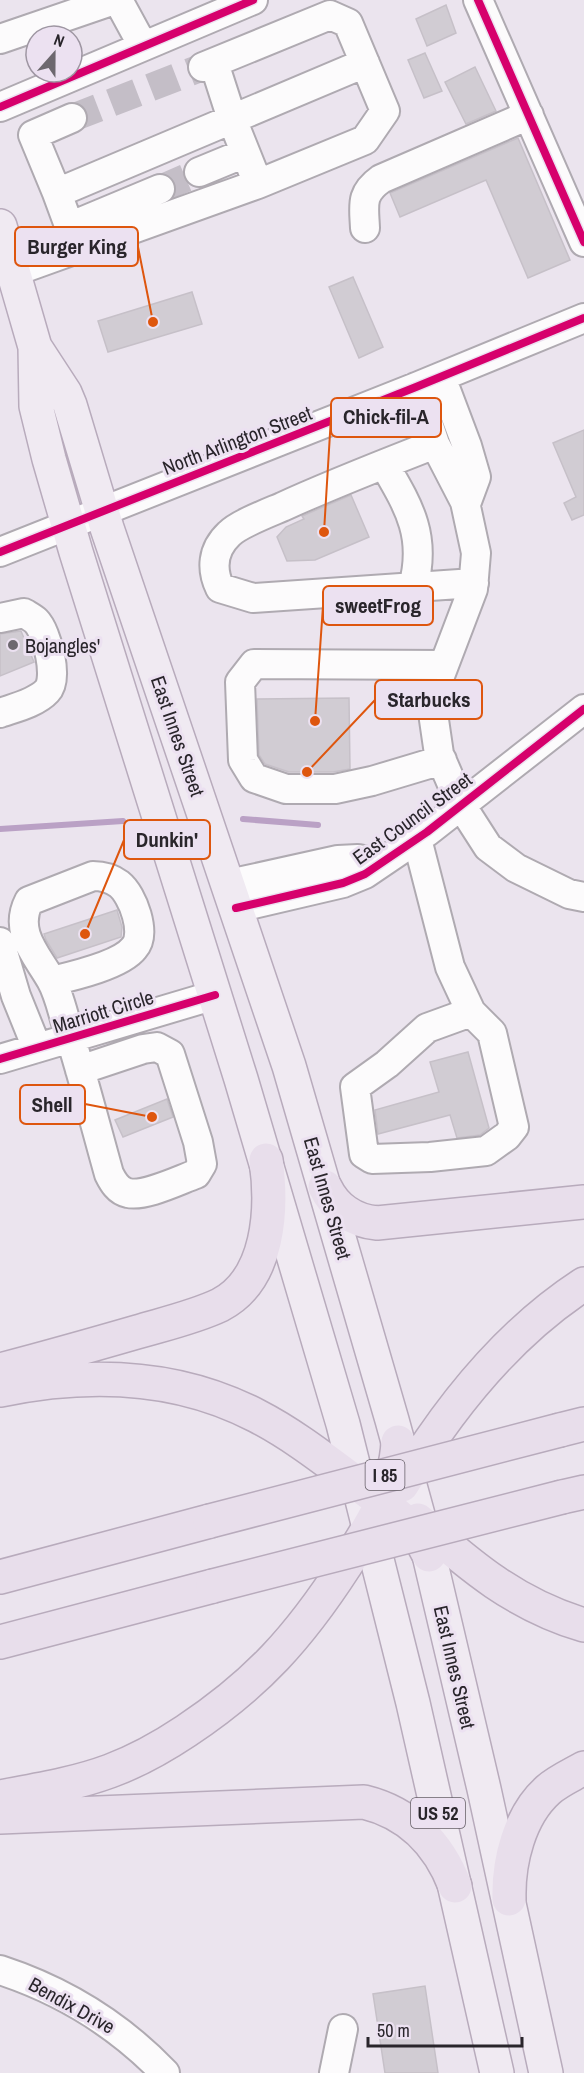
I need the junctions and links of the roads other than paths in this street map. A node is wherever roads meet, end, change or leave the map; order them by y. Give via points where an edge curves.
1 (116, 0) edge
2 (253, 0) edge
3 (478, 0) edge
4 (0, 39) edge
5 (143, 46) junction
6 (365, 63) junction
7 (0, 107) edge
8 (529, 115) junction
9 (72, 118) tunnel mouth
10 (232, 119) junction
11 (245, 153) junction
12 (198, 172) tunnel mouth
13 (258, 184) junction
14 (160, 189) tunnel mouth
15 (57, 193) junction
16 (0, 226) edge
17 (365, 228) dead end
18 (73, 239) junction
19 (584, 242) edge
20 (13, 272) junction
21 (584, 318) edge
22 (35, 347) junction
23 (429, 382) junction
24 (435, 444) junction
25 (384, 464) junction
26 (466, 503) junction
27 (102, 511) junction
28 (68, 524) junction
29 (0, 552) edge
30 (474, 583) junction
31 (413, 587) junction
32 (0, 618) edge
33 (444, 665) junction
34 (584, 708) edge
35 (0, 713) edge
36 (442, 760) junction
37 (461, 805) junction
38 (417, 839) junction
39 (232, 896) junction
40 (584, 897) edge
41 (0, 942) edge
42 (52, 981) dead end
43 (215, 995) junction
44 (8, 999) edge
45 (471, 1012) junction
46 (71, 1037) junction
47 (36, 1048) junction
48 (0, 1059) edge
49 (80, 1070) junction
50 (266, 1160) junction
51 (325, 1186) junction
52 (584, 1202) edge
53 (584, 1284) edge
54 (0, 1370) edge
55 (0, 1390) edge
56 (572, 1427) edge
57 (573, 1494) edge
58 (379, 1500) junction
59 (421, 1522) junction
60 (429, 1555) junction
61 (0, 1577) edge
62 (584, 1625) edge
63 (0, 1642) edge
64 (584, 1768) edge
65 (0, 1797) edge
66 (0, 1817) edge
67 (455, 1886) junction
68 (509, 1899) junction
69 (0, 1970) edge
70 (344, 2029) dead end
71 (165, 2073) edge
72 (334, 2073) edge
73 (497, 2073) edge
74 (546, 2073) edge

1 - 4 street
1 - 5 street
2 - 5 street
3 - 8 street
5 - 7 street
6 - 10 street
6 - 10 street via 348,22 330,15 208,65
6 - 13 street via 385,111 365,140
8 - 17 street via 381,179 366,192
8 - 19 street
9 - 15 street via 33,135
10 - 11 street
10 - 15 street
11 - 12 street
11 - 13 street
13 - 18 street
14 - 18 street
15 - 18 street
16 - 20 main road, East Innes Street
18 - 20 street
20 - 22 main road, East Innes Street
21 - 23 street, North Arlington Street
22 - 27 main road, East Innes Street via 70,405
22 - 28 main road, East Innes Street via 39,423
23 - 24 street
23 - 26 street via 467,446 476,477
23 - 27 street, North Arlington Street
24 - 25 street
24 - 26 street
25 - 31 street via 407,504 419,545
25 - 31 street via 229,534 214,556 213,573 219,588 253,598
26 - 30 street via 476,553
27 - 28 street, North Arlington Street
27 - 39 main road, East Innes Street
28 - 29 street, North Arlington Street
28 - 43 main road, East Innes Street
30 - 31 street
30 - 33 street
32 - 35 street via 24,613 37,622 50,652 53,679 48,691
33 - 36 street via 433,713
33 - 36 street via 254,664 240,682 243,760 254,778 286,789 335,789
34 - 37 street, East Council Street
36 - 37 street
37 - 38 street, East Council Street
37 - 40 street via 488,847 516,868 569,894
38 - 39 street, East Council Street via 365,874 343,883
38 - 45 street via 450,967
39 - 51 main road, East Innes Street
41 - 44 street
42 - 46 street
43 - 46 street, Marriott Circle
43 - 50 main road, East Innes Street
44 - 47 street
45 - 45 street via 492,1034 514,1127 486,1151 372,1159 364,1154 355,1087 427,1028
46 - 47 street, Marriott Circle
46 - 49 street
47 - 48 street, Marriott Circle
49 - 49 street via 115,1185 127,1193 141,1193 196,1174 202,1164 198,1142 170,1054 157,1047 143,1049
50 - 54 highway via 268,1210 263,1248 248,1278 230,1298 174,1321
50 - 58 main road, East Innes Street
51 - 52 highway via 341,1209 377,1223
51 - 58 main road, East Innes Street via 398,1442
53 - 58 highway via 540,1315 494,1359
55 - 58 highway via 98,1378 190,1390 259,1416
56 - 61 highway, I 85, bridge
57 - 63 highway, bridge
58 - 59 main road, East Innes Street
58 - 60 highway via 416,1533
58 - 65 highway via 336,1581 301,1630 222,1707 127,1764 92,1777
58 - 67 main road, East Innes Street / US 52 via 404,1666
59 - 60 main road, East Innes Street
59 - 62 highway via 506,1591 537,1608
60 - 68 main road, East Innes Street
64 - 68 highway via 551,1788 531,1810 514,1858
66 - 67 highway via 364,1802 399,1815 424,1835 445,1861
67 - 73 main road, East Innes Street / US 52
68 - 74 main road, East Innes Street
69 - 71 street, Bendix Drive via 54,1990 88,2009 144,2051
70 - 72 street

